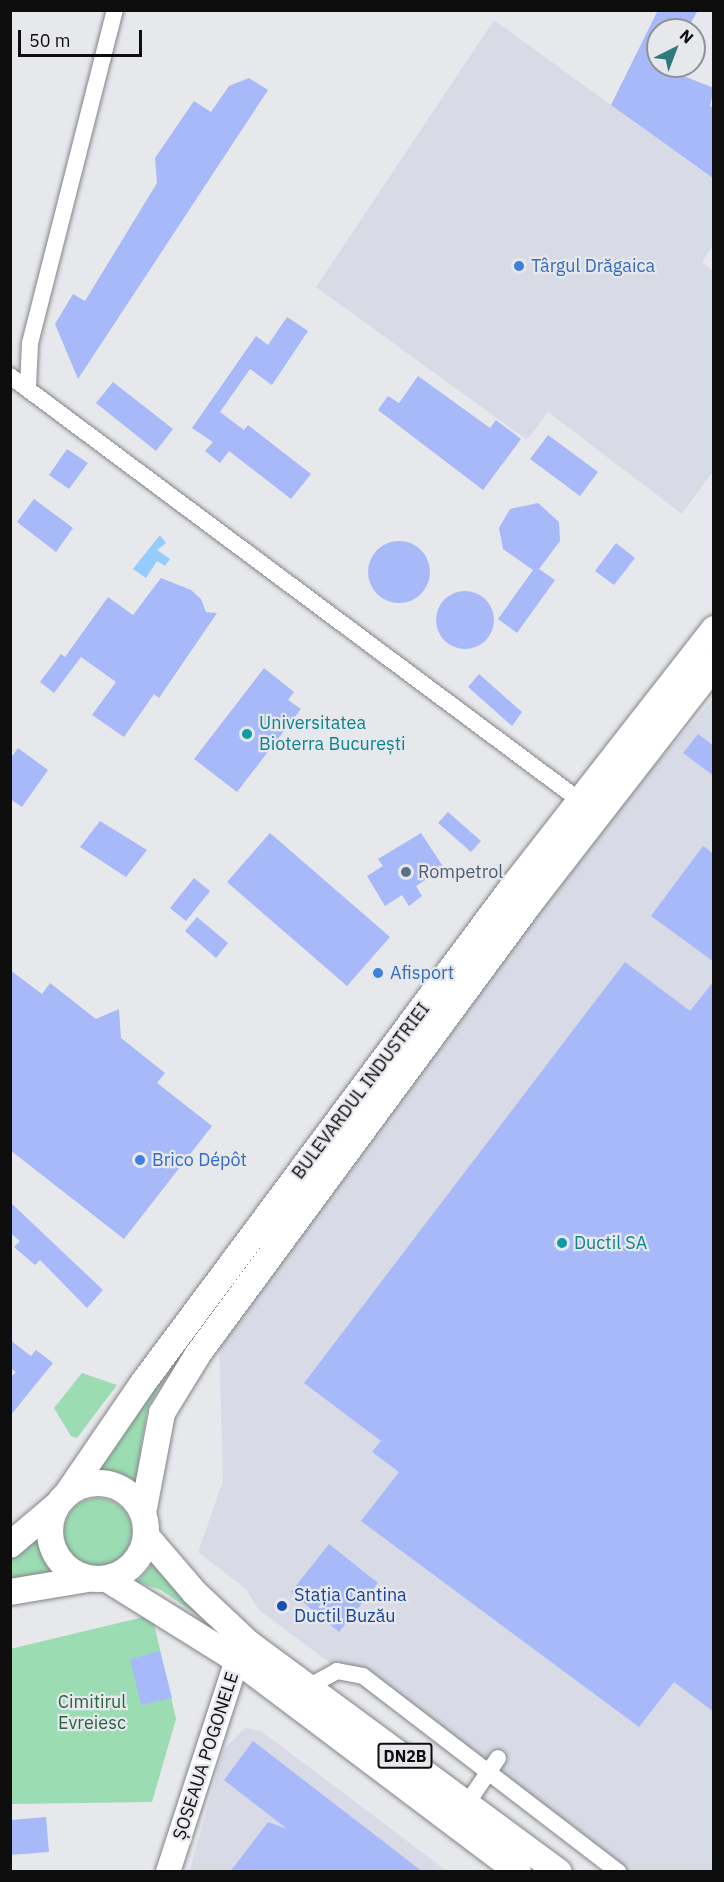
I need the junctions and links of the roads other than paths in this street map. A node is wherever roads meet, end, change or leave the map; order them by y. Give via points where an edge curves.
1 (115, 10) edge
2 (10, 376) edge
3 (28, 387) junction
4 (714, 629) edge
5 (714, 666) edge
6 (588, 807) junction
7 (62, 1500) junction
8 (145, 1525) junction
9 (10, 1545) edge
10 (97, 1579) junction
11 (10, 1592) edge
12 (242, 1652) junction
13 (310, 1686) junction
14 (498, 1758) dead end
15 (487, 1775) junction
16 (468, 1802) junction
17 (168, 1872) edge
18 (518, 1872) edge
19 (559, 1872) edge
20 (618, 1872) edge

1 - 3 street via 30,343
2 - 3 street
3 - 6 street
4 - 6 main road, BULEVARDUL INDUSTRIEI
5 - 6 main road, BULEVARDUL INDUSTRIEI
6 - 7 main road, BULEVARDUL INDUSTRIEI via 142,1383
6 - 8 main road, BULEVARDUL INDUSTRIEI via 174,1389 156,1431
7 - 8 main road, DN2B via 94,1483 109,1484 135,1500
7 - 9 main road, DN2B
7 - 10 main road, DN2B via 50,1536 54,1550 62,1563
8 - 10 main road via 134,1565
8 - 12 main road, DN2B
10 - 11 main road
10 - 12 main road, DN2B
12 - 13 main road, DN2B
12 - 17 main road, ȘOSEAUA POGONELE
12 - 18 main road, DN2B
13 - 15 street via 337,1671 363,1676
13 - 16 main road, DN2B
14 - 15 street
15 - 16 street
15 - 20 street
16 - 19 main road, DN2B

